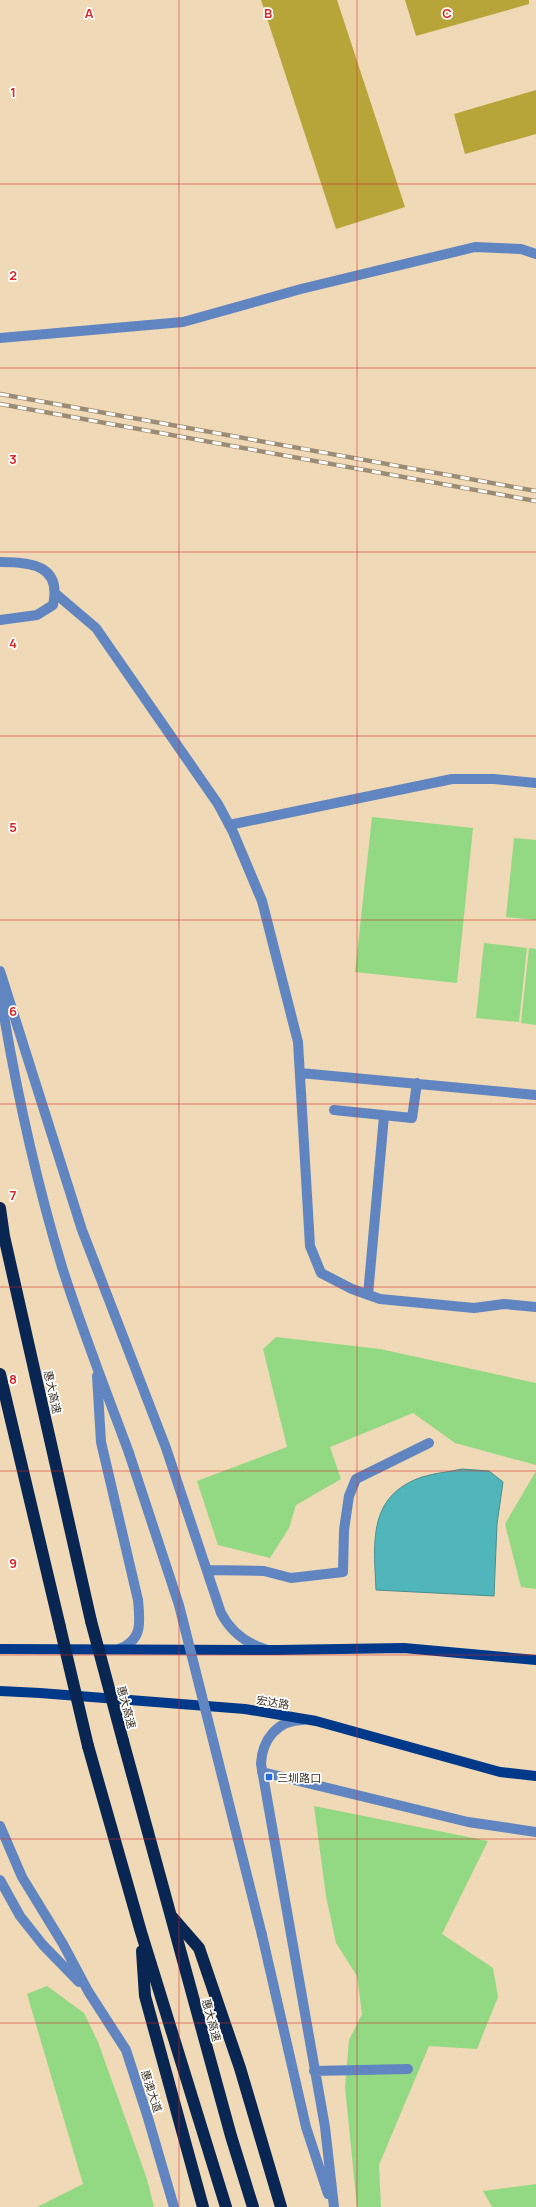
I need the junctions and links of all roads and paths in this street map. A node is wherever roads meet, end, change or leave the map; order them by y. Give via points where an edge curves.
1 (536, 254) edge
2 (0, 338) edge
3 (0, 562) edge
4 (56, 594) junction
5 (0, 620) edge
6 (536, 784) edge
7 (229, 825) junction
8 (0, 971) edge
9 (0, 992) edge
10 (300, 1073) junction
11 (417, 1083) junction
12 (536, 1095) edge
13 (334, 1110) dead end
14 (384, 1116) junction
15 (0, 1208) edge
16 (368, 1295) junction
17 (536, 1307) edge
18 (96, 1364) junction
19 (0, 1374) edge
20 (429, 1443) dead end
21 (208, 1570) junction
22 (0, 1644) edge
23 (0, 1649) edge
24 (13, 1649) junction
25 (119, 1649) junction
26 (277, 1650) junction
27 (536, 1660) edge
28 (0, 1691) edge
29 (316, 1721) junction
30 (262, 1772) junction
31 (536, 1776) edge
32 (0, 1826) edge
33 (536, 1832) edge
34 (0, 1880) edge
35 (170, 1914) junction
36 (141, 1932) junction
37 (88, 1991) junction
38 (408, 2069) dead end
39 (314, 2071) junction
40 (334, 2206) edge
41 (174, 2207) edge
42 (202, 2207) edge
43 (226, 2207) edge
44 (253, 2207) edge
45 (281, 2207) edge

1 - 2 street via 521,249 475,248 301,289 183,322
3 - 4 street via 17,562 42,568 52,577
4 - 5 street via 53,605 37,615
4 - 7 street via 96,628 218,804
6 - 7 street via 494,779 452,779
7 - 10 street via 262,901 298,1042
8 - 21 street via 82,1230 166,1448
9 - 18 street via 10,1055 33,1160 63,1267
10 - 11 street
10 - 16 street via 310,1246 321,1273
11 - 12 street
11 - 14 street via 412,1118
13 - 14 street
14 - 16 street
15 - 35 highway, 惠大高速, bridge via 4,1236 90,1620
16 - 17 street via 380,1299 474,1308 504,1304
18 - 25 street via 100,1442 138,1600 140,1622 133,1642
18 - 40 street, bridge via 129,1453 179,1604 262,1935 306,2127
19 - 36 highway, bridge via 88,1746
20 - 21 street via 356,1479 349,1496 344,1530 343,1572 291,1578 264,1571
21 - 26 street via 222,1614 231,1629 247,1642
22 - 24 street
23 - 24 main road
24 - 25 main road
25 - 26 main road
26 - 27 main road via 404,1648
28 - 29 main road, 宏达路 via 245,1709
29 - 30 street via 288,1722 272,1732 263,1748
29 - 31 main road, 宏达路 via 500,1772
30 - 33 street via 468,1822
30 - 39 street
32 - 37 street via 22,1877
34 - 37 street via 20,1916
35 - 44 highway, 惠大高速
35 - 45 highway via 199,1948 240,2068
36 - 42 highway via 145,1996
36 - 43 highway
37 - 41 street, 惠澳大道 via 126,2050
38 - 39 street
39 - 40 street via 325,2127

